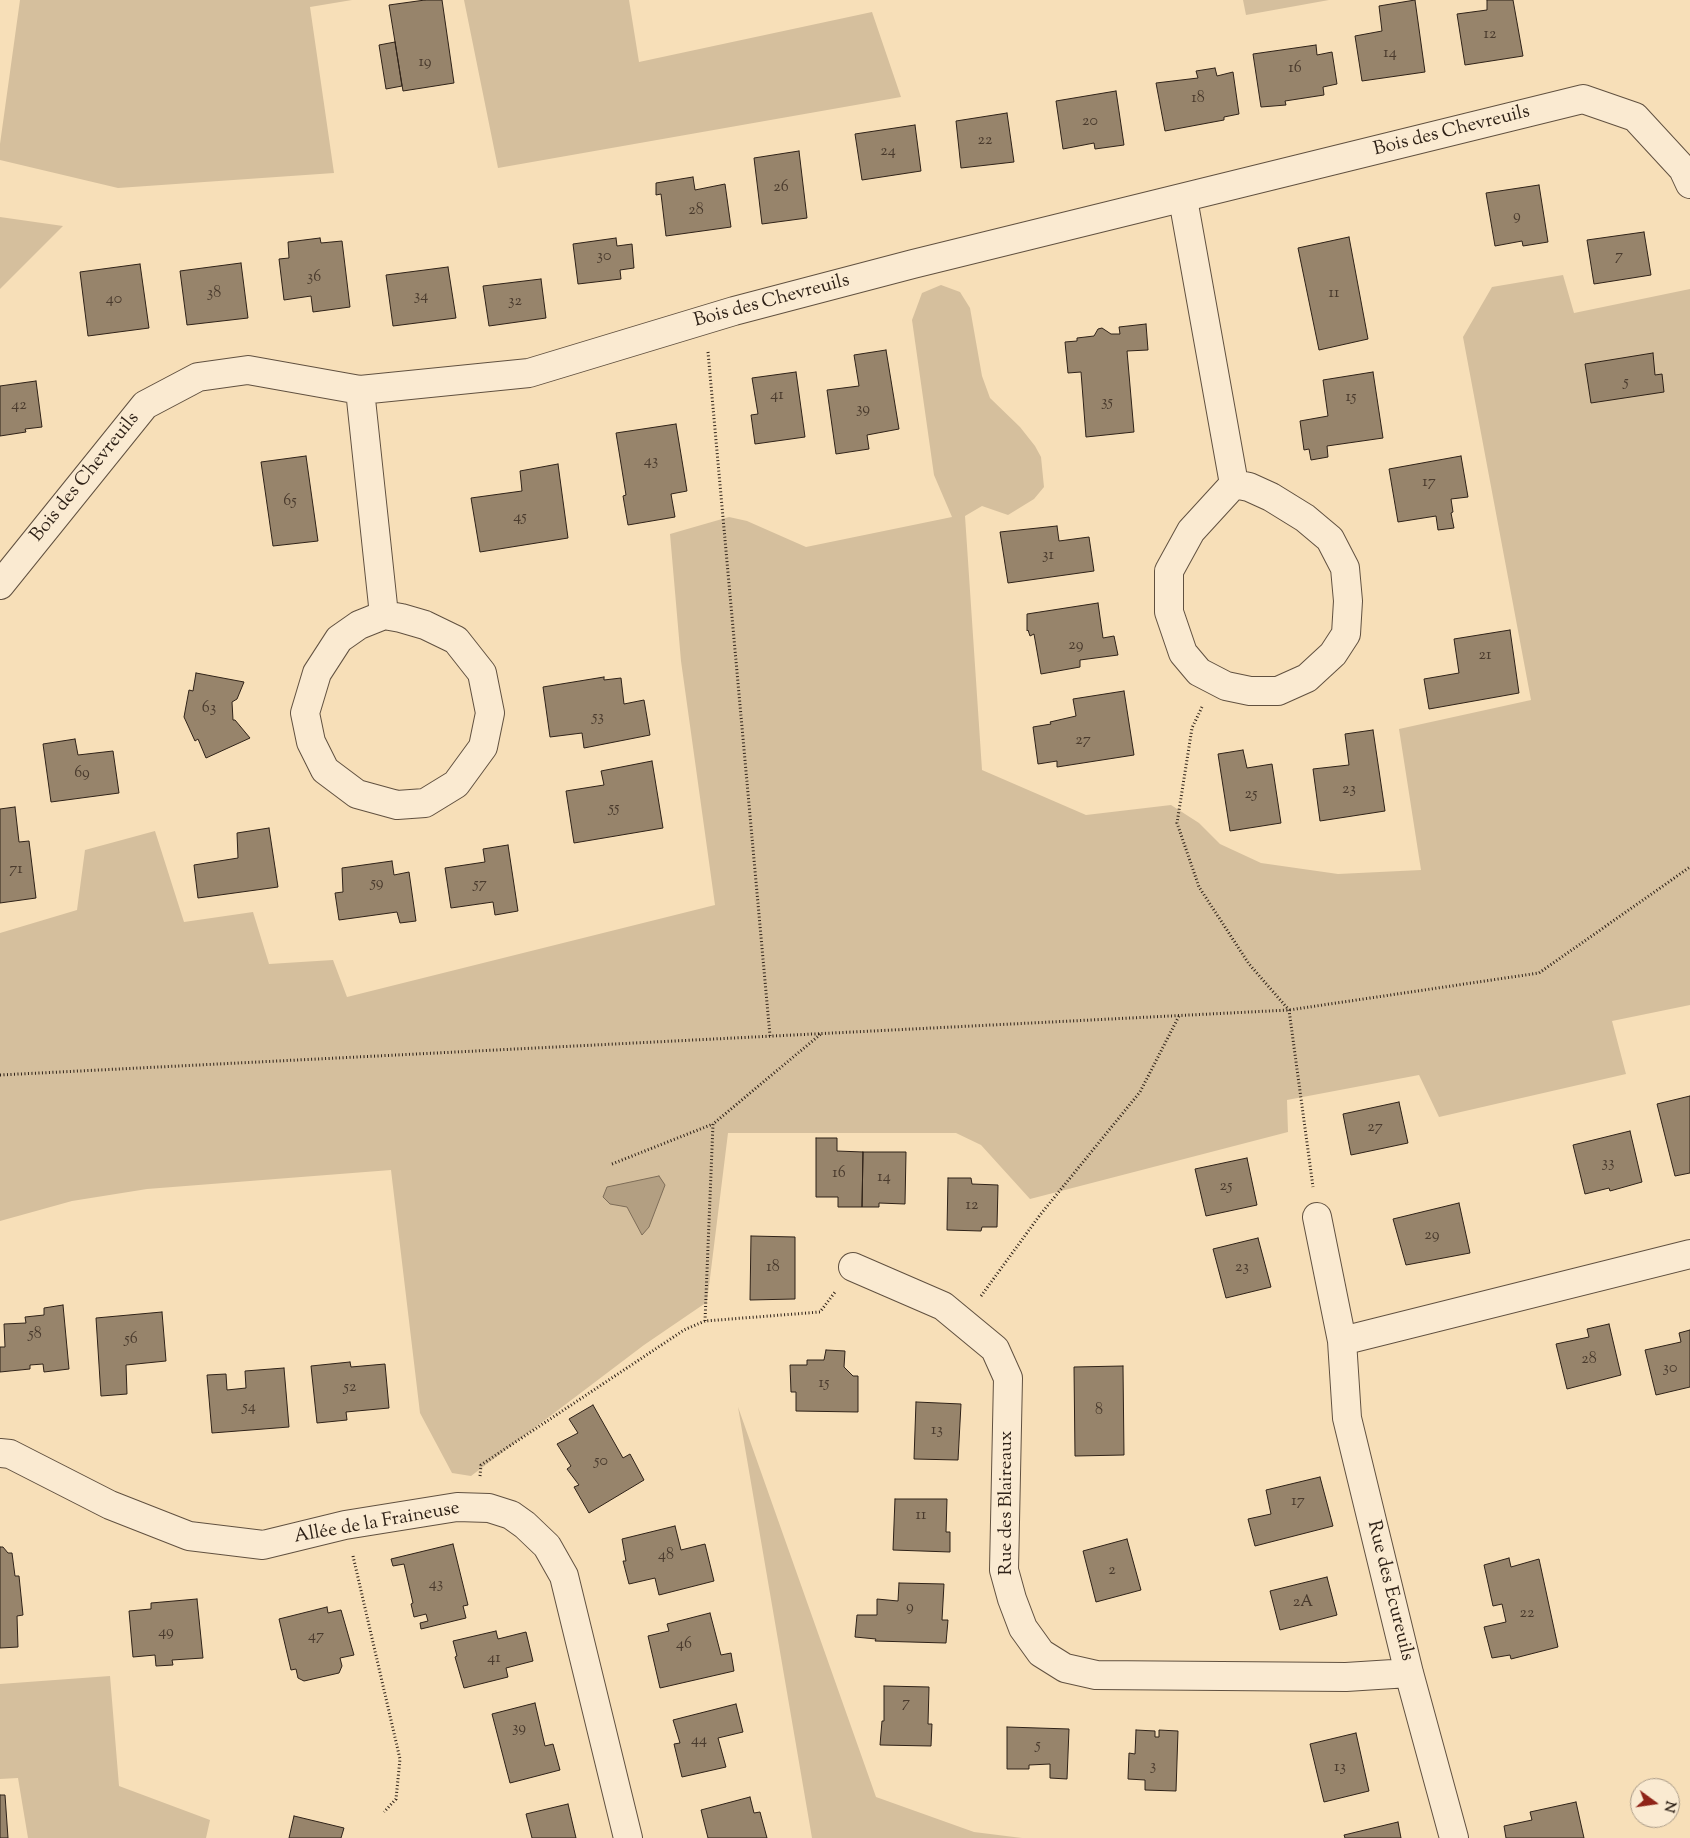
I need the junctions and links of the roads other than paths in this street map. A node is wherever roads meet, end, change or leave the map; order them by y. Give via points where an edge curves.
1 (1690, 184) edge
2 (1183, 199) junction
3 (360, 390) junction
4 (1234, 484) junction
5 (0, 585) edge
6 (384, 615) junction
7 (1317, 1217) road end
8 (1690, 1254) edge
9 (853, 1267) road end
10 (1342, 1341) junction
11 (0, 1453) edge
12 (1409, 1673) junction
13 (628, 1838) edge
14 (1454, 1838) edge

1 - 2 street, Bois des Chevreuils via 1682,169 1635,117 1583,99
2 - 3 street, Bois des Chevreuils via 913,264 705,319 529,373
2 - 4 street
3 - 5 street, Bois des Chevreuils via 248,370 198,377 145,405
3 - 6 street
4 - 4 street via 1191,530 1170,570 1169,612 1183,653 1199,672 1226,686 1250,691 1278,691 1308,678 1333,654 1346,634 1345,568 1330,539 1305,518 1272,497
6 - 6 street via 359,624 338,640 317,674 306,714 311,742 325,770 357,794 397,805 425,803 456,784 484,747 490,713 482,673 456,640 424,625
7 - 10 street, Rue des Ecureuils
8 - 10 street
9 - 12 street, Rue des Blaireaux via 943,1306 995,1349 1008,1378 1004,1570 1023,1628 1041,1653 1065,1668 1096,1675 1346,1677
10 - 12 street, Rue des Ecureuils via 1347,1418
11 - 13 street, Allée de la Fraineuse via 10,1454 110,1504 189,1536 263,1545 346,1525 457,1507 489,1508 510,1515 547,1546 564,1576
12 - 14 street, Rue des Ecureuils

